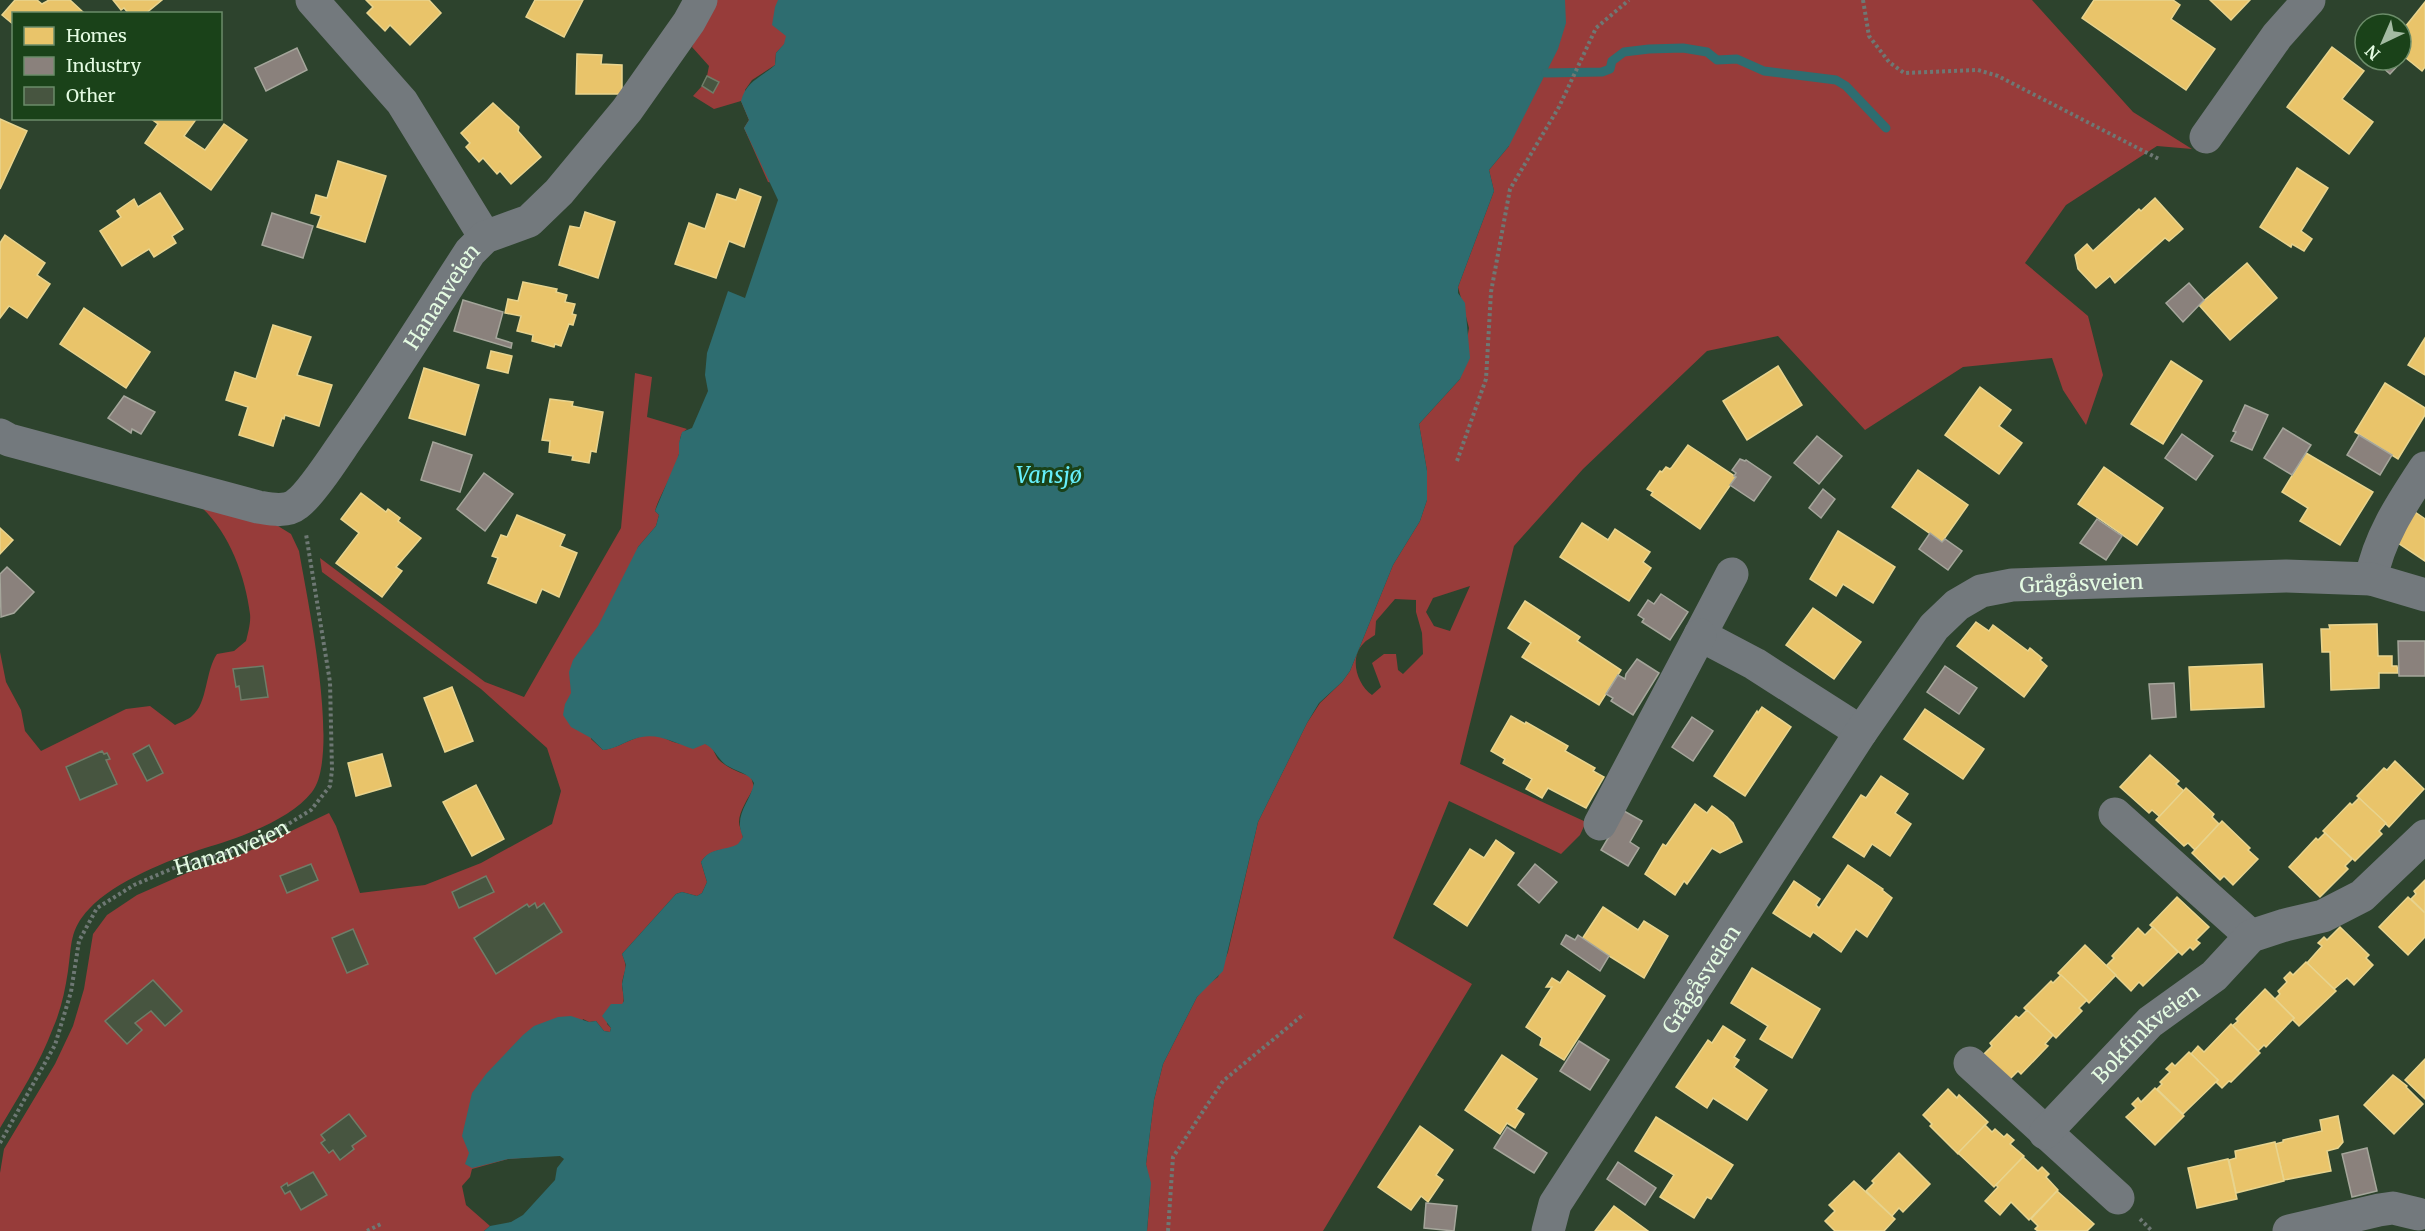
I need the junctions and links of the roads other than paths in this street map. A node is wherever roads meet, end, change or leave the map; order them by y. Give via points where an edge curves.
1 (312, 0) edge
2 (701, 0) edge
3 (2309, 0) edge
4 (2206, 136) dead end
5 (485, 237) junction
6 (3, 442) edge
7 (2425, 468) edge
8 (1732, 574) dead end
9 (2371, 579) junction
10 (2425, 595) edge
11 (1700, 635) junction
12 (1861, 732) junction
13 (2115, 814) dead end
14 (1600, 824) dead end
15 (2425, 836) edge
16 (2251, 936) junction
17 (1970, 1063) dead end
18 (2045, 1133) junction
19 (2118, 1198) dead end
20 (2418, 1216) edge
21 (1548, 1231) edge
22 (2289, 1231) edge

1 - 5 street via 402,102
2 - 5 street, Hananveien via 627,110 559,192 529,221
3 - 4 street via 2277,36
5 - 6 street, Hananveien via 470,252 384,386 296,506 284,510 258,507
7 - 9 street via 2380,545
8 - 11 street
9 - 10 street, Grågåsveien
9 - 12 street, Grågåsveien via 2286,576 2104,581 2012,585 1981,591 1957,605 1934,627
11 - 12 street via 1755,664
11 - 14 street
12 - 21 street, Grågåsveien via 1555,1204
13 - 16 street
15 - 16 street, Bokfinkveien via 2362,896 2323,916
16 - 18 street, Bokfinkveien via 2214,976 2150,1022
17 - 18 street
18 - 19 street
20 - 22 street via 2393,1208

